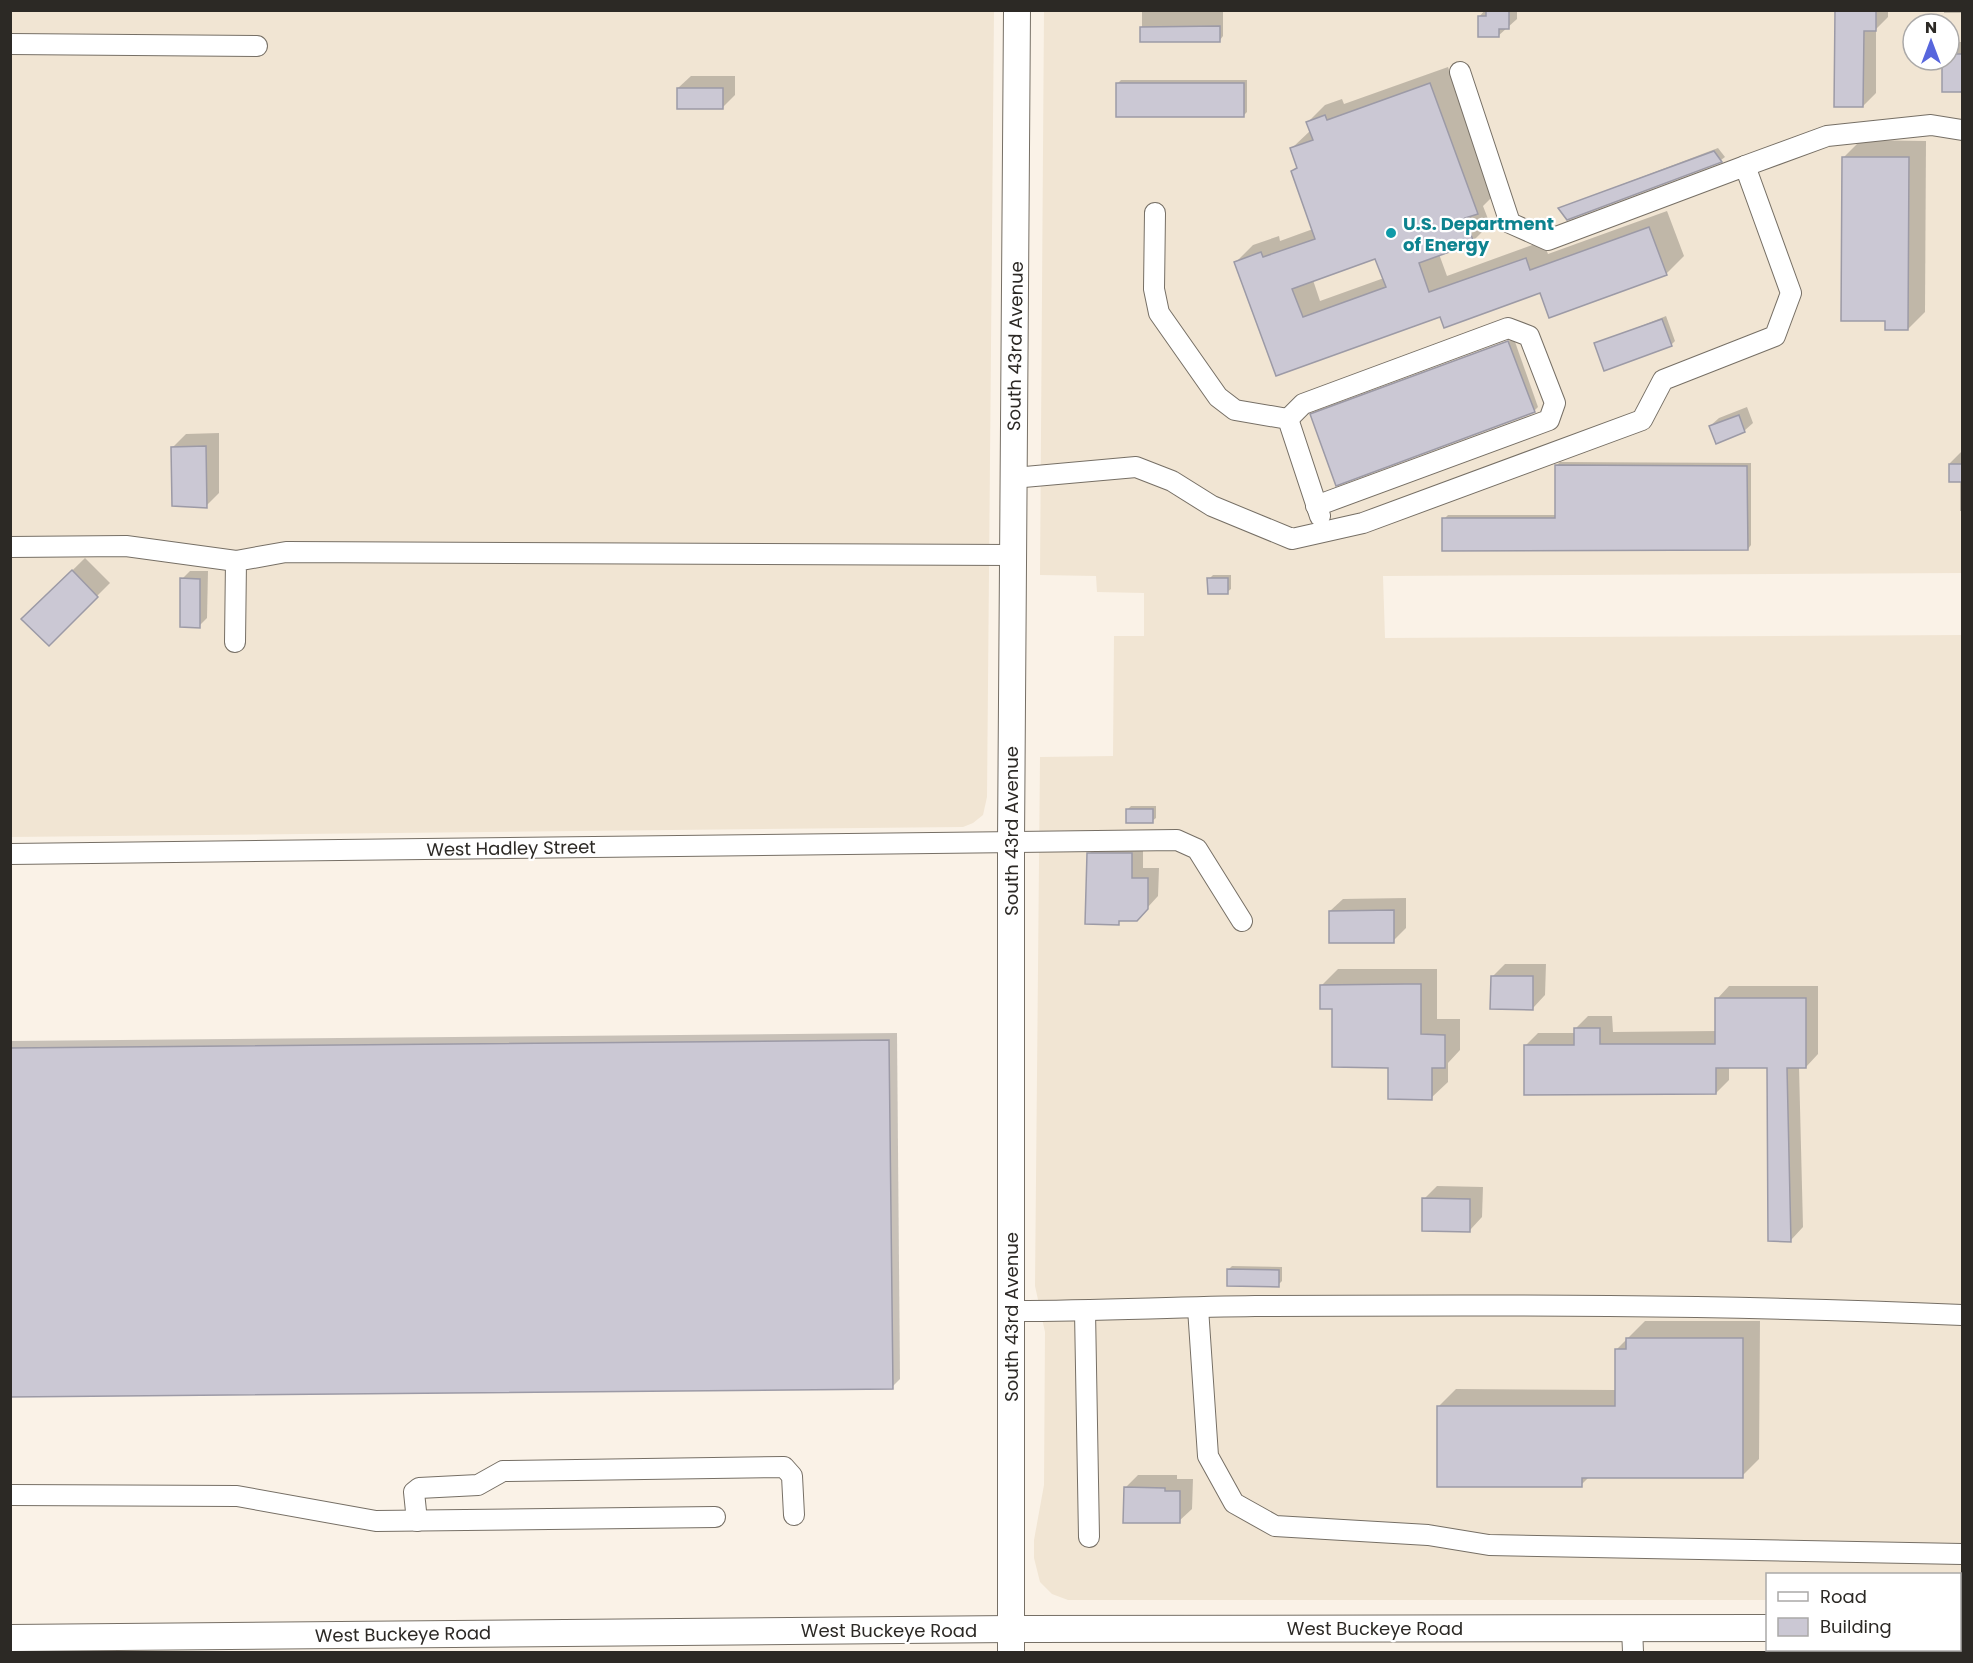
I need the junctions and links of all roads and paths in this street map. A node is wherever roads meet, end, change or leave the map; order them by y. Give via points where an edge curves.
1 (1017, 10) edge
2 (10, 44) edge
3 (257, 46) dead end
4 (1460, 72) dead end
5 (1962, 130) edge
6 (1745, 166) junction
7 (1155, 213) dead end
8 (1288, 419) junction
9 (1014, 478) junction
10 (1317, 506) junction
11 (1325, 531) junction
12 (10, 547) edge
13 (1013, 555) junction
14 (236, 561) junction
15 (235, 642) dead end
16 (1011, 841) junction
17 (10, 855) edge
18 (1242, 921) dead end
19 (1198, 1308) junction
20 (1011, 1311) junction
21 (1085, 1311) junction
22 (1962, 1315) edge
23 (10, 1495) edge
24 (794, 1515) dead end
25 (715, 1517) dead end
26 (417, 1521) junction
27 (1089, 1537) dead end
28 (1962, 1554) edge
29 (1766, 1628) edge
30 (10, 1638) edge
31 (1632, 1640) edge
32 (1011, 1641) edge

1 - 9 main road, South 43rd Avenue
2 - 3 street
4 - 6 street via 1510,223 1548,240
5 - 6 street via 1931,125 1827,136
6 - 11 street via 1791,292 1774,336 1663,380 1642,420 1364,523
7 - 8 street via 1154,289 1159,313 1218,397 1235,410
8 - 10 street
8 - 10 street via 1303,404 1508,328 1529,336 1556,403 1549,420
9 - 11 street via 1136,467 1172,481 1212,506 1292,539
9 - 13 main road, South 43rd Avenue
10 - 11 street
12 - 14 street via 126,546
13 - 14 street via 286,552
13 - 16 main road, South 43rd Avenue
14 - 15 street
16 - 17 street, West Hadley Street
16 - 18 street, West Hadley Street via 1177,840 1197,849
16 - 20 main road, South 43rd Avenue
19 - 21 street
19 - 22 street via 1804,1308
19 - 28 street via 1208,1456 1234,1503 1275,1526 1428,1535 1489,1545
20 - 21 street
20 - 32 main road, South 43rd Avenue
21 - 27 street
23 - 26 street via 237,1496 376,1521
24 - 26 street via 792,1476 784,1467 503,1471 478,1485 419,1488 414,1492
25 - 26 street
29 - 31 main road, West Buckeye Road
30 - 32 main road, West Buckeye Road
31 - 32 main road, West Buckeye Road

